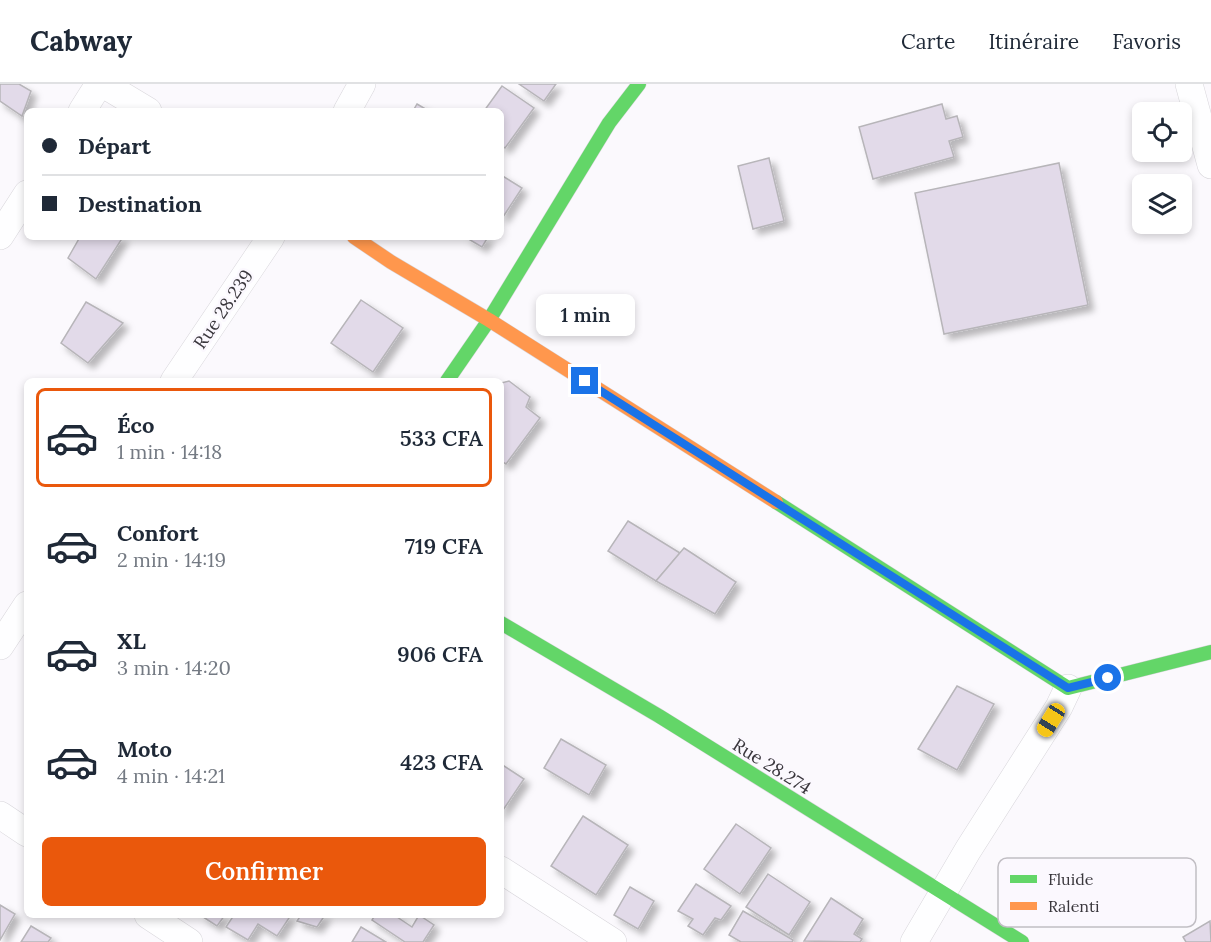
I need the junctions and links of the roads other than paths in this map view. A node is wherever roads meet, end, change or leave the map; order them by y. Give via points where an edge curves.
1 (101, 84) edge
2 (362, 84) edge
3 (639, 84) edge
4 (1189, 84) edge
5 (84, 108) edge
6 (143, 108) edge
7 (349, 108) edge
8 (1211, 165) edge
9 (24, 200) edge
10 (0, 236) edge
11 (269, 240) edge
12 (358, 240) edge
13 (489, 320) junction
14 (176, 378) edge
15 (449, 378) edge
16 (24, 610) edge
17 (504, 625) edge
18 (0, 646) edge
19 (1211, 652) edge
20 (1068, 688) junction
21 (0, 815) edge
22 (24, 831) edge
23 (504, 872) edge
24 (942, 893) junction
25 (152, 918) edge
26 (189, 942) edge
27 (613, 942) edge
28 (914, 942) edge
29 (1022, 942) edge

1 - 5 street
1 - 6 street
2 - 7 street
3 - 13 street via 609,123
4 - 8 street
9 - 10 street
11 - 14 street, Rue 28.239
12 - 13 street
13 - 15 street
13 - 20 street
16 - 18 street
17 - 24 street, Rue 28.274 via 659,716
19 - 20 street
20 - 24 street
21 - 22 street
23 - 27 street
24 - 28 street
24 - 29 street, Rue 28.274
25 - 26 street

